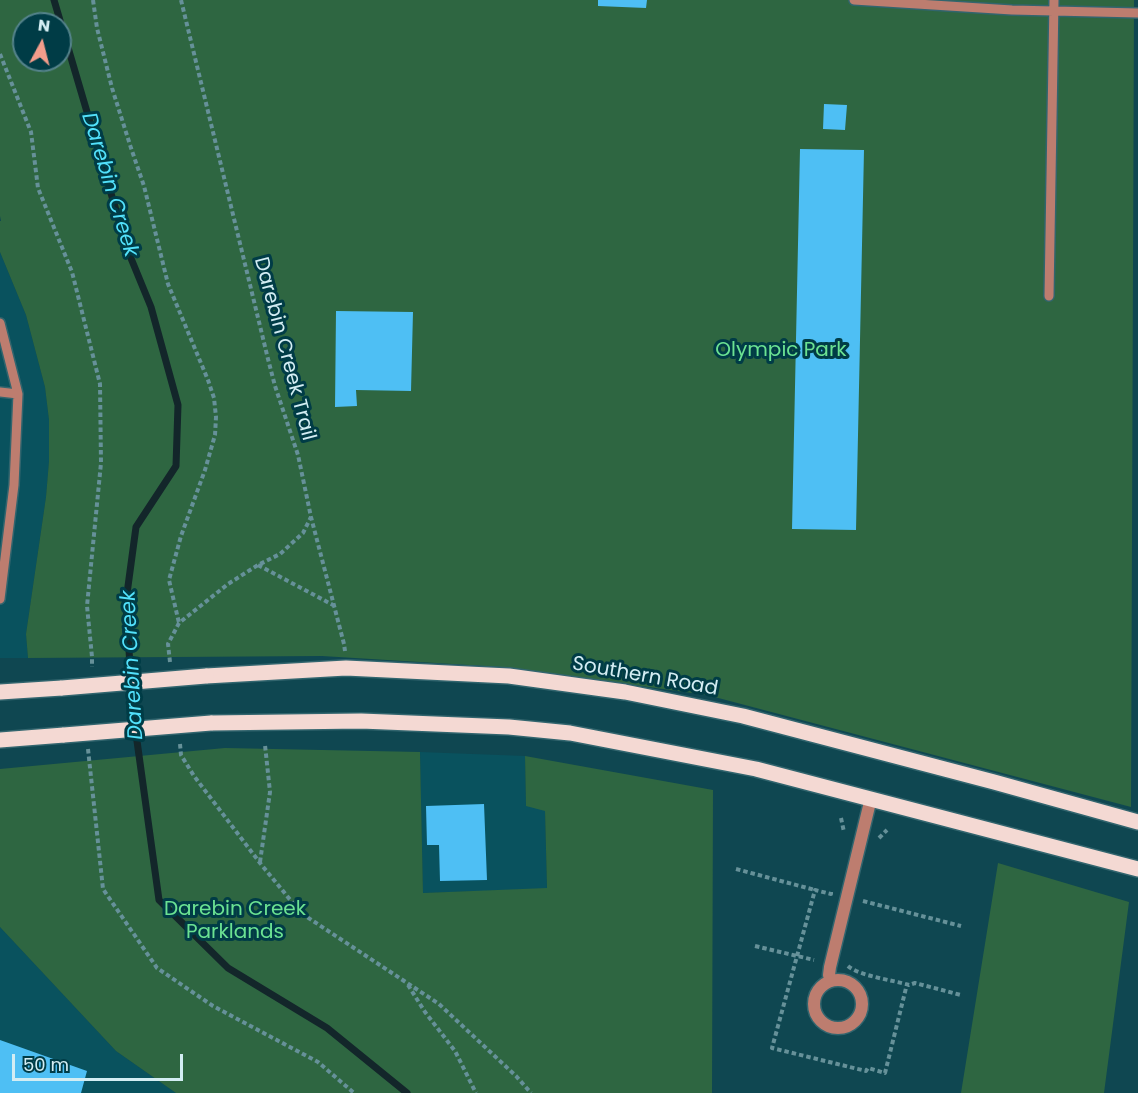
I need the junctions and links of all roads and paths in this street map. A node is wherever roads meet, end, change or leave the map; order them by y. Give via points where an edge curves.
1 (93, 0) edge
2 (181, 0) edge
3 (854, 0) edge
4 (1054, 0) edge
5 (1054, 11) junction
6 (1138, 13) edge
7 (0, 54) edge
8 (1049, 296) dead end
9 (0, 323) edge
10 (0, 392) edge
11 (18, 394) junction
12 (312, 517) junction
13 (258, 565) junction
14 (0, 599) edge
15 (334, 606) junction
16 (179, 623) junction
17 (168, 644) dead end
18 (346, 668) junction
19 (92, 669) dead end
20 (0, 692) edge
21 (87, 740) dead end
22 (0, 741) edge
23 (265, 745) dead end
24 (181, 755) dead end
25 (871, 798) junction
26 (841, 818) dead end
27 (1138, 822) edge
28 (887, 830) dead end
29 (844, 836) dead end
30 (873, 846) dead end
31 (260, 863) junction
32 (736, 869) dead end
33 (1138, 870) edge
34 (834, 883) dead end
35 (815, 890) junction
36 (859, 901) dead end
37 (961, 926) dead end
38 (755, 946) dead end
39 (796, 956) junction
40 (830, 964) junction
41 (831, 981) junction
42 (406, 982) junction
43 (907, 984) junction
44 (962, 995) dead end
45 (354, 1093) edge
46 (476, 1093) edge
47 (531, 1093) edge

1 - 16 path via 112,88 144,186 168,284 214,398 214,435 169,580
2 - 12 path, Darebin Creek Trail via 268,359 298,455
3 - 5 lane
4 - 5 lane
5 - 6 lane
5 - 8 lane
7 - 19 path via 31,132 38,188 72,272 100,384 101,463 87,606
9 - 11 lane
10 - 11 lane
11 - 14 lane via 14,486
12 - 13 path via 303,533 280,554
12 - 15 path, Darebin Creek Trail
13 - 15 path
13 - 16 path
15 - 18 path, Darebin Creek Trail
16 - 17 path
18 - 20 main road, Southern Road, bridge
18 - 27 main road, Southern Road via 509,676 625,692 743,716
21 - 45 path via 103,889 157,968 213,1006 318,1062
22 - 25 main road, bridge via 211,723 361,722 509,727 570,733 756,769
23 - 31 path via 270,792
24 - 31 path
25 - 33 main road
25 - 40 street
26 - 29 path
28 - 30 path
31 - 42 path via 301,913
32 - 35 path
34 - 35 path via 831,894
35 - 39 path
36 - 37 path
38 - 39 path
39 - 40 path
39 - 43 path via 772,1048 885,1072
40 - 41 street
40 - 43 path via 846,964 853,971
41 - 41 street via 846,981 861,997 858,1018 845,1028 829,1027 816,1016 814,999 823,985
42 - 46 path via 455,1051
42 - 47 path via 440,1004
43 - 44 path

